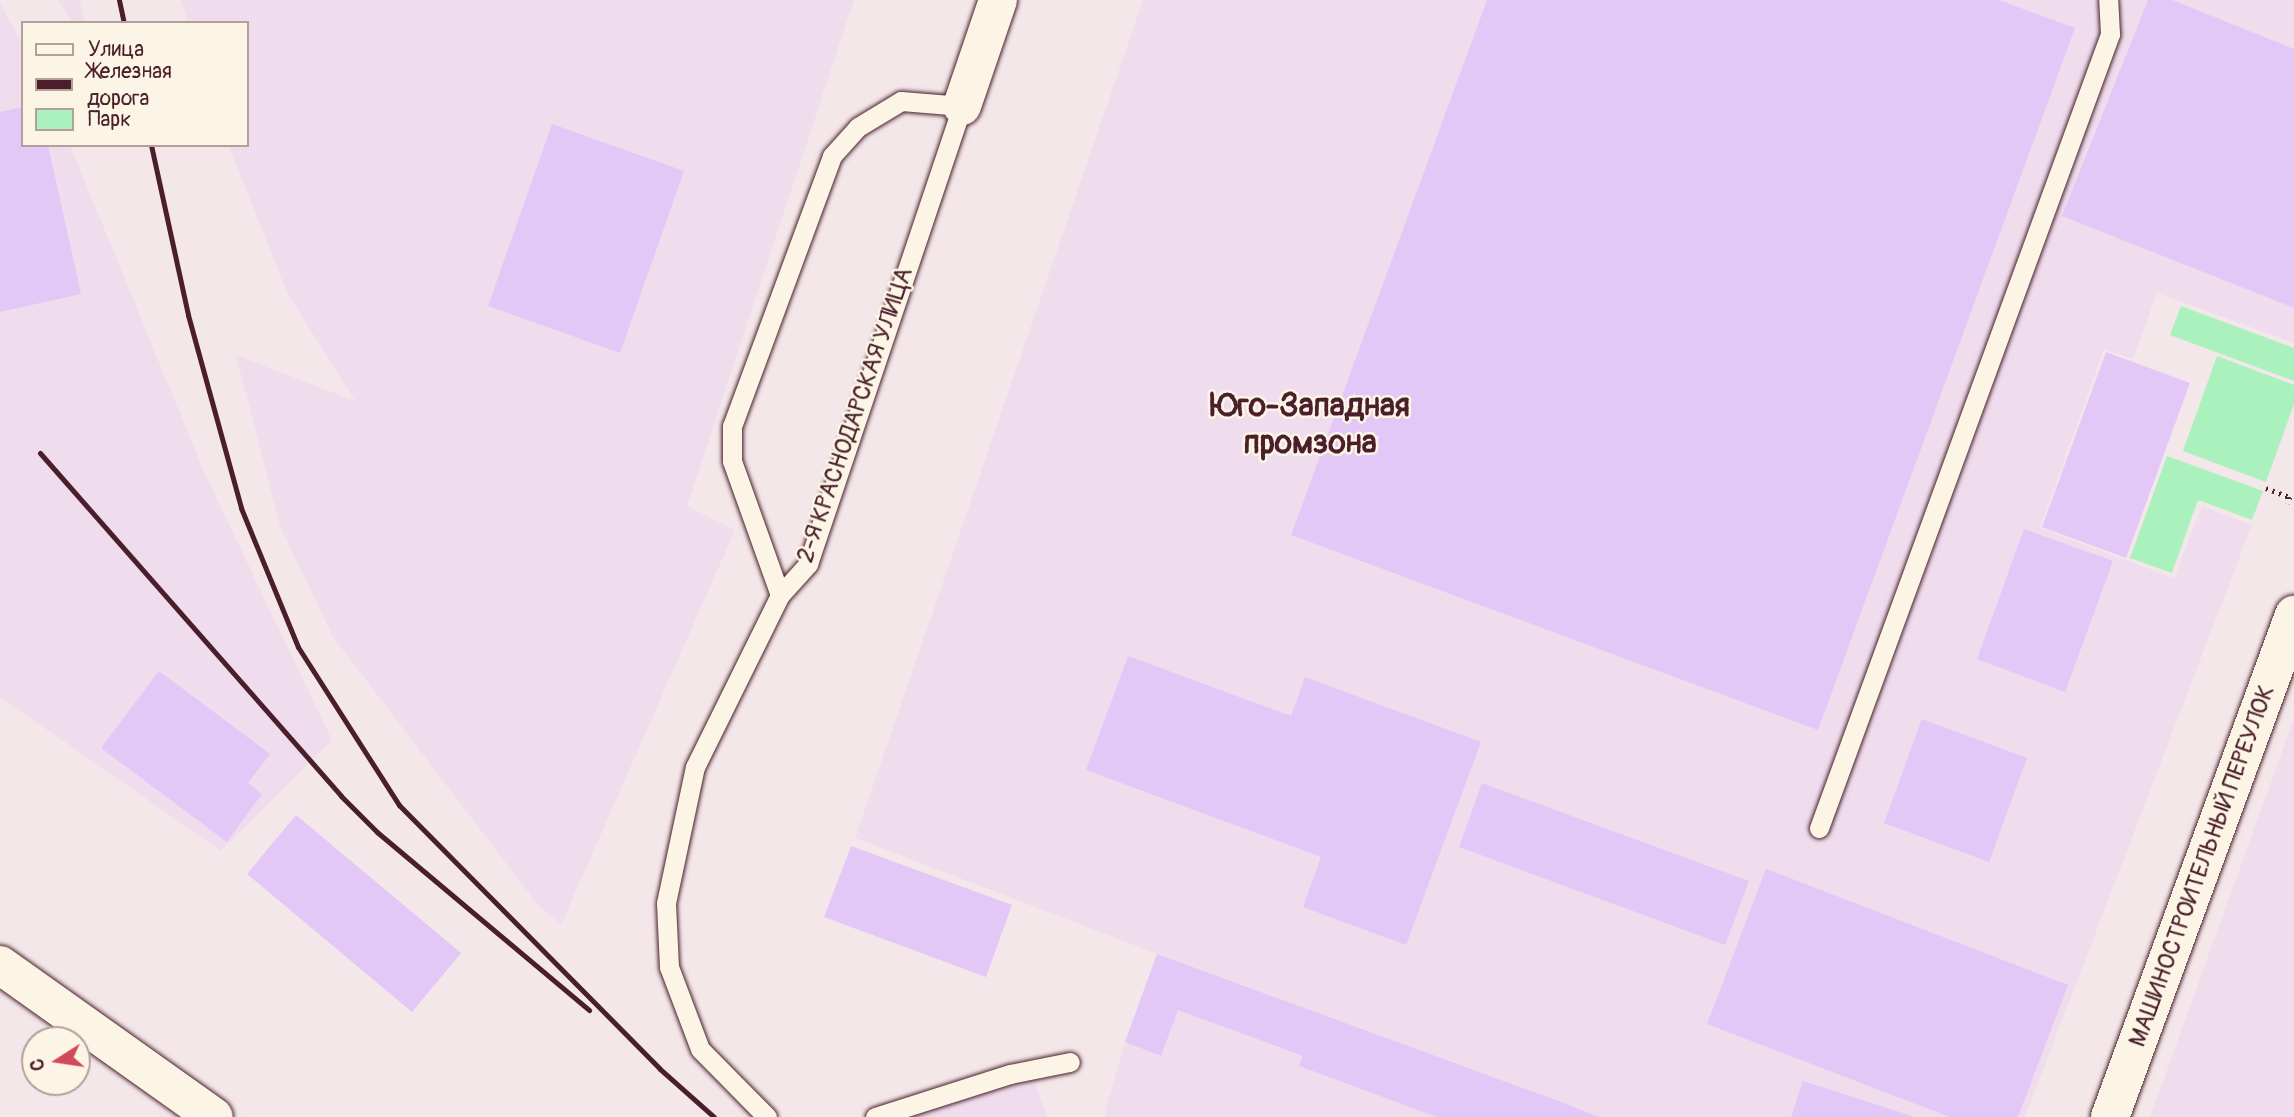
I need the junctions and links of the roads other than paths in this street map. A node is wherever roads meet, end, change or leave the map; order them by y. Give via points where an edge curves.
1 (998, 0) edge
2 (2108, 0) edge
3 (962, 106) junction
4 (780, 595) junction
5 (2294, 615) edge
6 (1819, 828) dead end
7 (0, 965) edge
8 (1070, 1062) dead end
9 (214, 1117) edge
10 (767, 1117) edge
11 (875, 1117) edge
12 (2110, 1117) edge

1 - 3 street, 2-Я КРАСНОДАРСКАЯ УЛИЦА
2 - 6 lane via 2110,34
3 - 4 lane, 2-Я КРАСНОДАРСКАЯ УЛИЦА via 808,564
3 - 4 lane via 901,101 858,127 832,156 732,426 732,461
4 - 10 lane, 2-Я КРАСНОДАРСКАЯ УЛИЦА via 695,767 666,903 669,967 700,1049
5 - 12 street, МАШИНОСТРОИТЕЛЬНЫЙ ПЕРЕУЛОК
7 - 9 street
8 - 11 lane via 1010,1074

